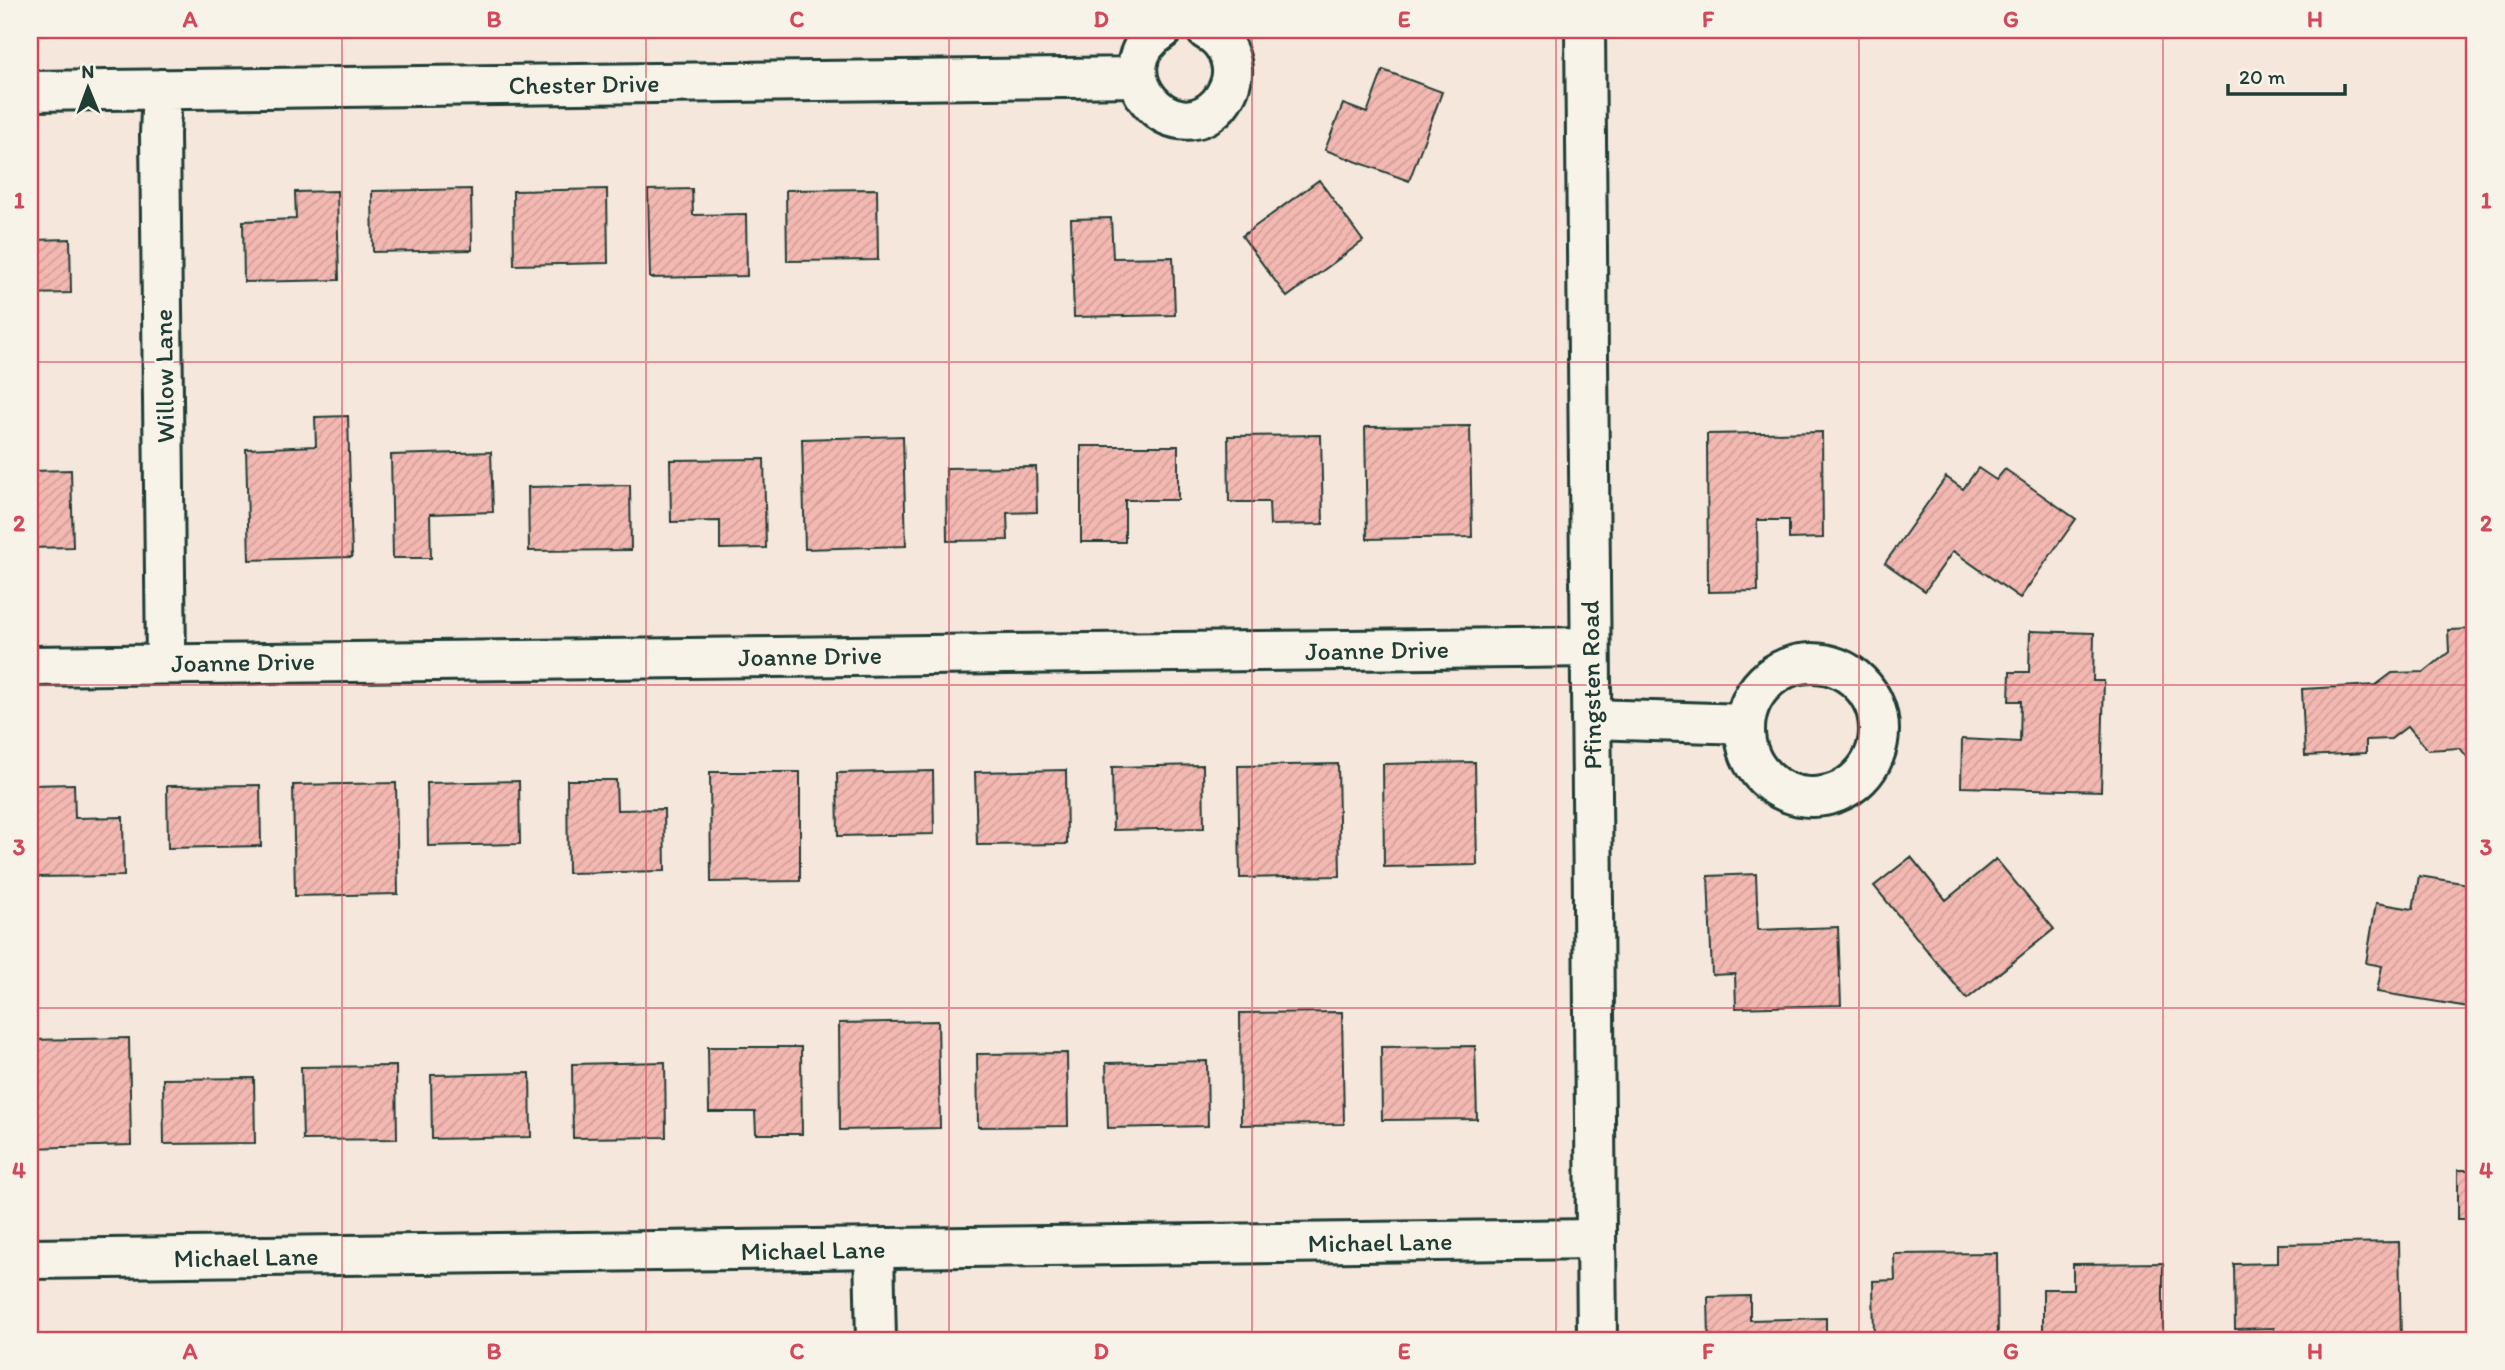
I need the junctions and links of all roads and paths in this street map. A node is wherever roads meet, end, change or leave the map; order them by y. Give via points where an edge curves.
1 (1162, 30) edge
2 (1206, 30) edge
3 (1585, 30) edge
4 (1137, 77) junction
5 (162, 89) junction
6 (30, 91) edge
7 (1590, 647) junction
8 (166, 663) junction
9 (30, 666) edge
10 (1591, 719) junction
11 (1745, 724) dead end
12 (1596, 1239) junction
13 (874, 1250) junction
14 (30, 1259) edge
15 (876, 1340) edge
16 (1597, 1340) edge

1 - 4 street via 1141,51
2 - 4 street via 1223,43 1232,70 1231,84 1215,108 1188,118 1160,112 1141,91
3 - 7 street, Pfingsten Road
4 - 5 street, Chester Drive
5 - 6 street, Chester Drive
5 - 8 street, Willow Lane
7 - 8 street, Joanne Drive
7 - 10 street, Pfingsten Road
8 - 9 street, Joanne Drive
10 - 11 street
10 - 12 street, Pfingsten Road
12 - 13 street, Michael Lane
12 - 16 street, Pfingsten Road
13 - 14 street, Michael Lane
13 - 15 street

